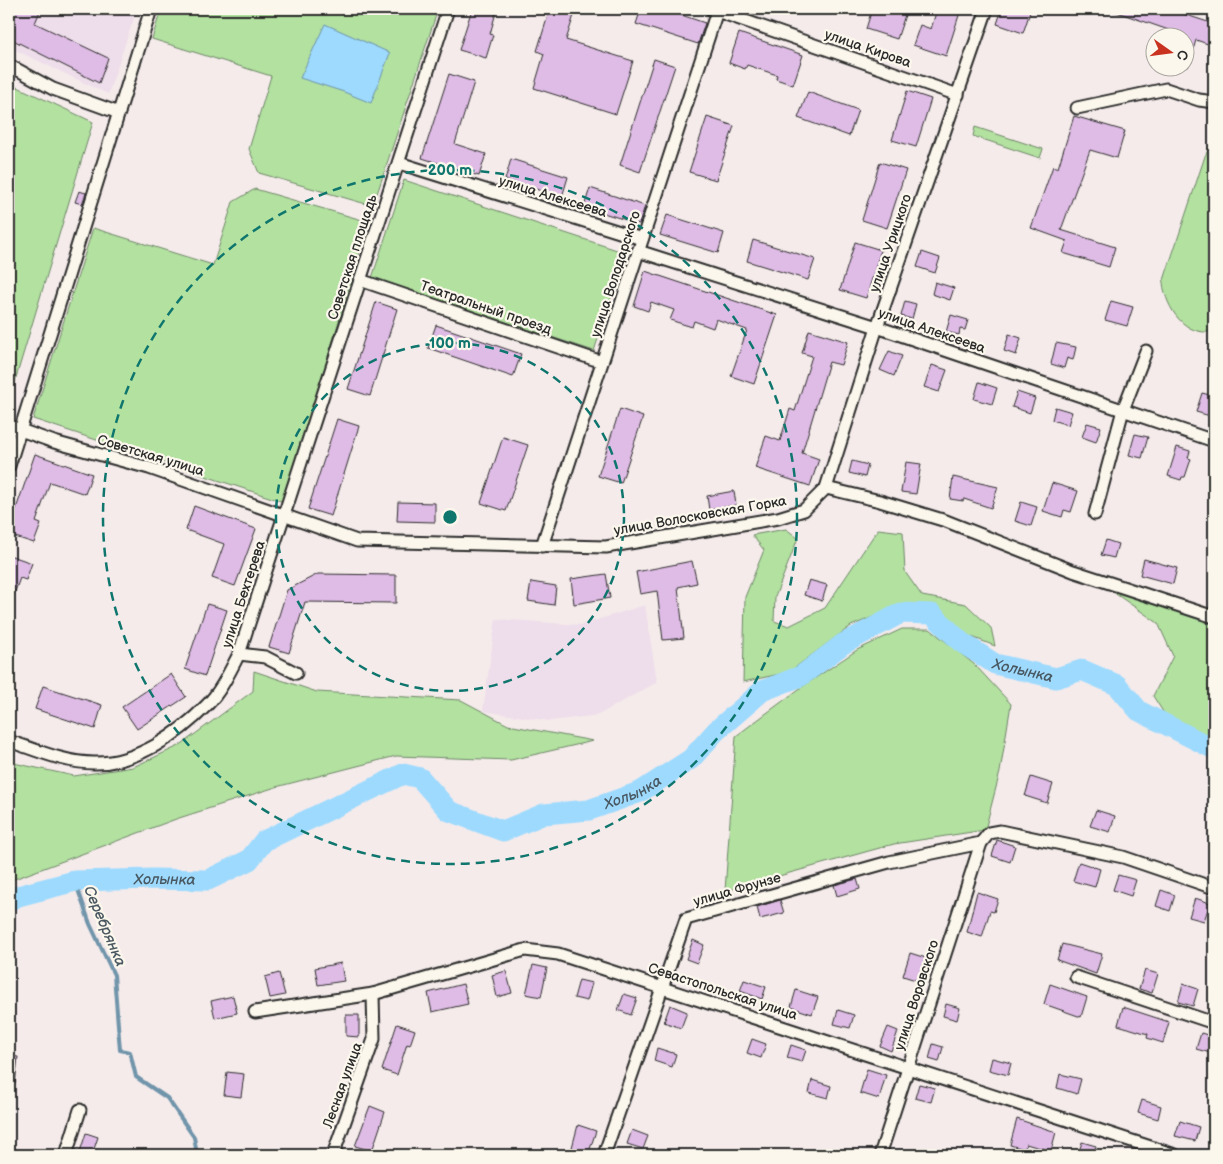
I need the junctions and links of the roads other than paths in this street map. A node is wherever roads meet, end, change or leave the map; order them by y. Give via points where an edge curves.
1 (151, 9) edge
2 (448, 9) edge
3 (987, 9) edge
4 (714, 10) edge
5 (9, 65) edge
6 (958, 95) junction
7 (1214, 102) edge
8 (1077, 108) dead end
9 (119, 113) junction
10 (399, 163) junction
11 (642, 239) junction
12 (638, 251) junction
13 (360, 280) junction
14 (877, 327) junction
15 (1146, 351) dead end
16 (602, 362) junction
17 (1123, 410) junction
18 (9, 426) edge
19 (21, 430) junction
20 (1214, 441) edge
21 (9, 466) edge
22 (826, 488) junction
23 (285, 514) junction
24 (1095, 514) dead end
25 (542, 546) junction
26 (1214, 617) edge
27 (240, 654) junction
28 (296, 673) dead end
29 (9, 741) edge
30 (981, 843) junction
31 (1214, 888) edge
32 (1076, 977) dead end
33 (664, 987) junction
34 (373, 994) junction
35 (255, 1012) dead end
36 (1214, 1024) edge
37 (908, 1069) junction
38 (80, 1110) dead end
39 (66, 1155) edge
40 (333, 1155) edge
41 (604, 1155) edge
42 (880, 1155) edge
43 (1175, 1155) edge

1 - 9 street
2 - 10 street, Советская площадь
3 - 6 street, улица Урицкого
4 - 6 street, улица Кирова
4 - 11 street, улица Володарского
5 - 9 street via 53,89
6 - 14 street, улица Урицкого
7 - 8 street via 1166,89
9 - 19 street
10 - 11 street, улица Алексеева
10 - 13 street, Советская площадь
11 - 12 street, улица Володарского
12 - 14 street, улица Алексеева
12 - 16 street, улица Володарского
13 - 16 street, Театральный проезд
13 - 23 street, Советская площадь
14 - 17 street, улица Алексеева
14 - 22 street, улица Урицкого
15 - 17 street
16 - 25 street, улица Володарского
17 - 20 street, улица Алексеева
17 - 24 street
18 - 19 street, Советская улица
19 - 21 street
19 - 23 street, Советская улица via 149,468
22 - 25 street, улица Волосковская Горка via 804,510 778,518 606,547
22 - 26 street via 946,521 1073,571
23 - 25 street, улица Волосковская Горка via 357,541
23 - 27 street, улица Бехтерева
27 - 28 street via 265,657
27 - 29 street, улица Бехтерева via 207,705 170,736 126,758 84,762
30 - 31 street via 989,833 1000,831 1123,857
30 - 33 street, улица Фрунзе via 889,862 686,919
30 - 37 street, улица Воровского
32 - 36 street
33 - 34 street, Севастопольская улица via 558,954 525,950
33 - 37 street, Севастопольская улица
33 - 41 street, улица Фрунзе
34 - 35 street, Севастопольская улица
34 - 40 street, Лесная улица via 374,1039
37 - 42 street, улица Воровского
37 - 43 street, Севастопольская улица
38 - 39 street

